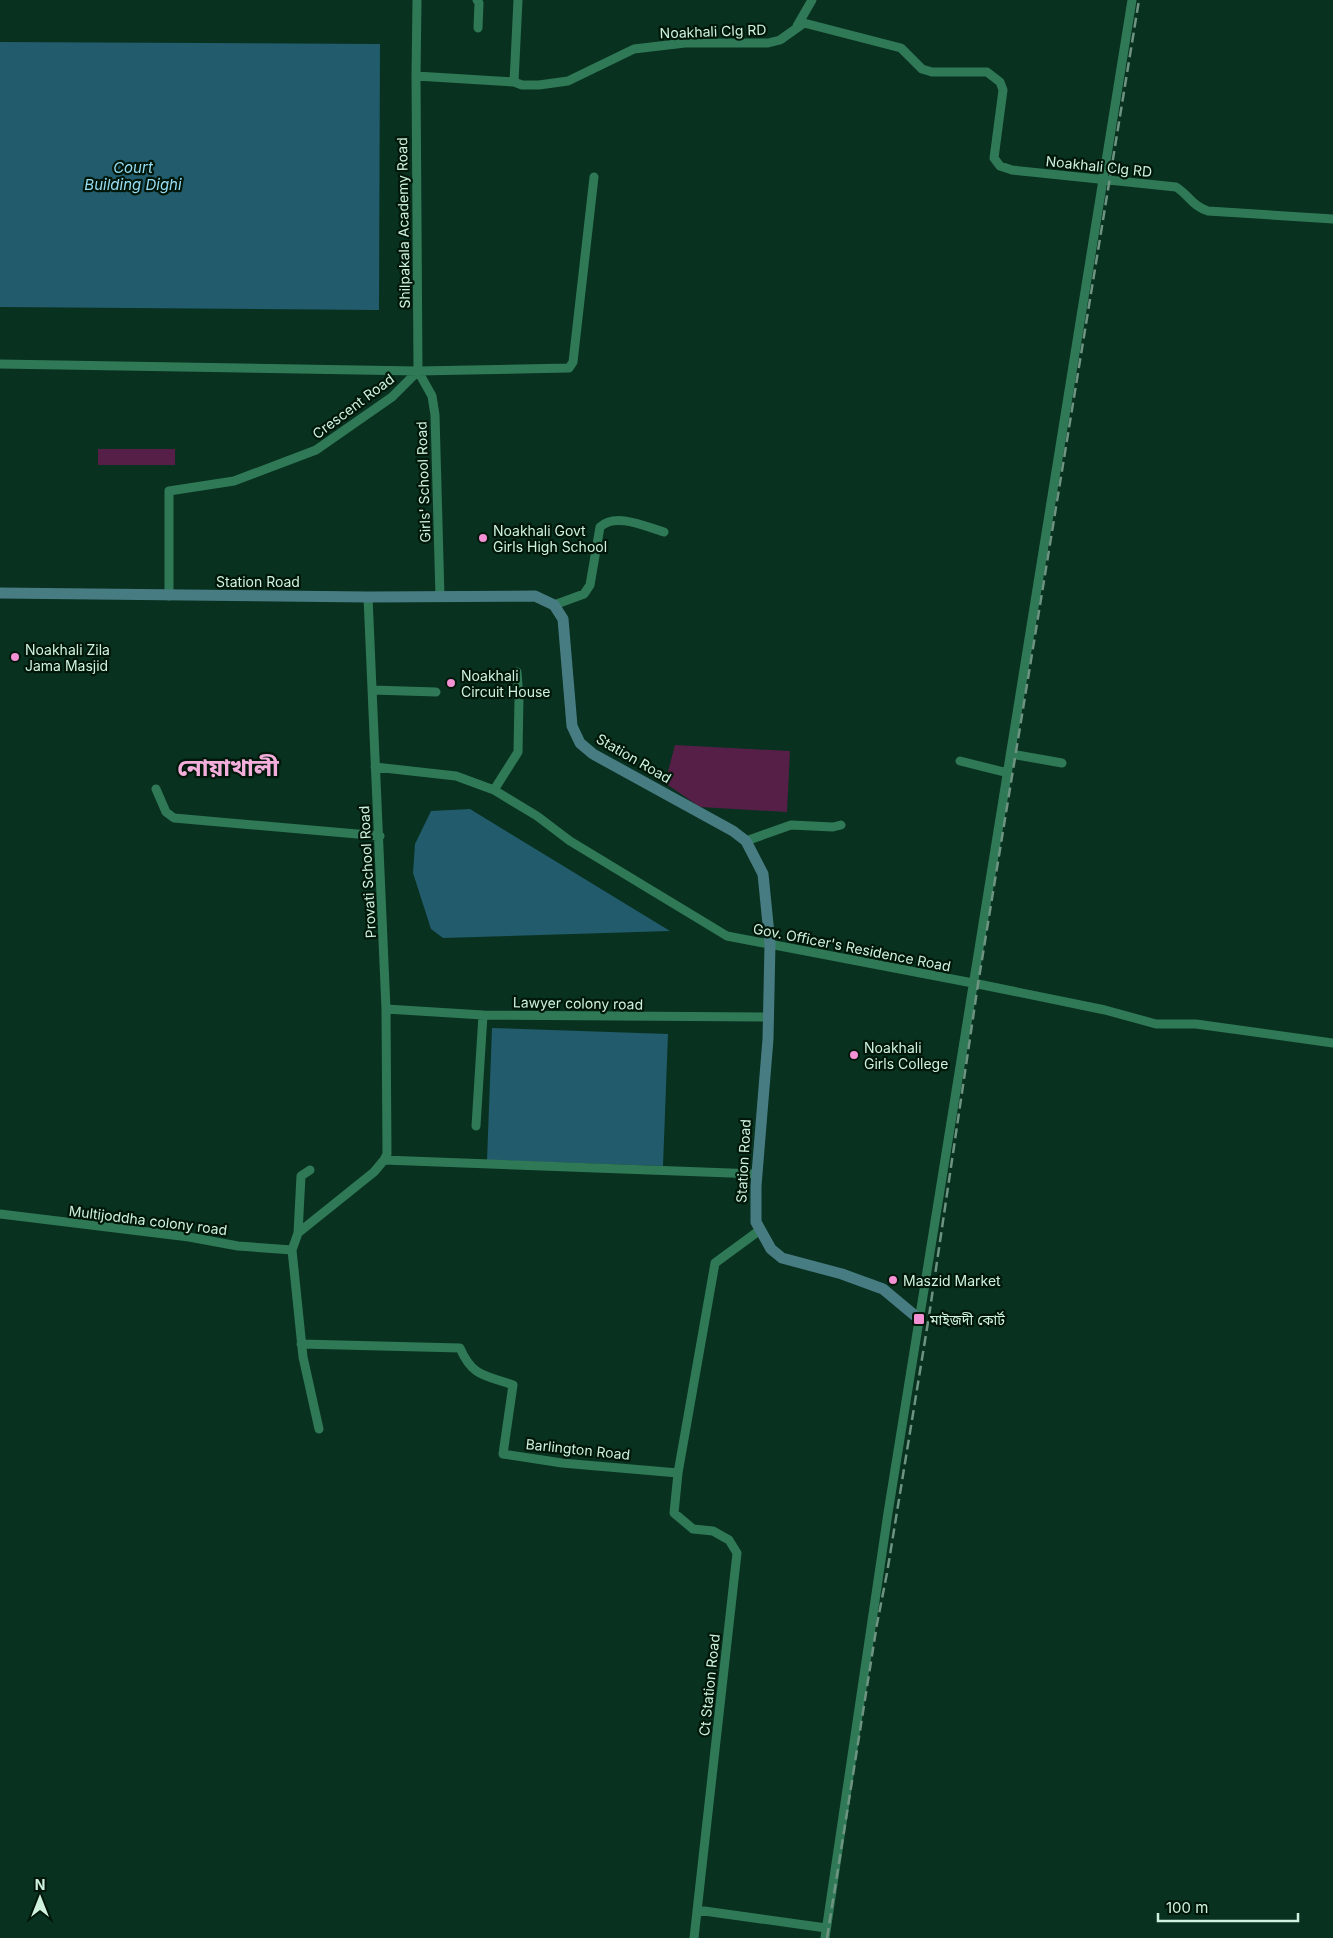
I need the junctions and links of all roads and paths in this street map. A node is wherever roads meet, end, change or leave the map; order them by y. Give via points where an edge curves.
1 (417, 0) edge
2 (477, 0) edge
3 (518, 0) edge
4 (812, 0) edge
5 (1132, 0) edge
6 (797, 26) junction
7 (478, 28) dead end
8 (416, 76) junction
9 (514, 82) junction
10 (594, 177) dead end
11 (1104, 180) junction
12 (1333, 219) edge
13 (0, 364) edge
14 (418, 371) junction
15 (664, 532) dead end
16 (0, 593) edge
17 (169, 596) junction
18 (440, 597) junction
19 (368, 598) junction
20 (554, 605) junction
21 (517, 672) dead end
22 (372, 690) junction
23 (436, 692) dead end
24 (1011, 754) junction
25 (960, 761) dead end
26 (1062, 763) dead end
27 (375, 768) junction
28 (1008, 773) junction
29 (156, 789) dead end
30 (494, 790) junction
31 (841, 825) dead end
32 (380, 836) junction
33 (746, 841) junction
34 (770, 944) junction
35 (972, 984) junction
36 (386, 1009) junction
37 (483, 1016) junction
38 (769, 1018) junction
39 (1333, 1044) edge
40 (476, 1126) dead end
41 (384, 1160) junction
42 (310, 1170) dead end
43 (757, 1174) junction
44 (0, 1214) edge
45 (760, 1230) junction
46 (298, 1233) junction
47 (287, 1247) junction
48 (919, 1319) junction
49 (301, 1344) junction
50 (319, 1429) dead end
51 (678, 1473) junction
52 (698, 1910) junction
53 (826, 1928) junction
54 (694, 1938) edge
55 (824, 1938) edge

1 - 8 street, Shilpakala Academy Road
2 - 7 street
3 - 9 street
4 - 6 street
5 - 11 street
6 - 9 street, Noakhali Clg RD via 780,40 768,43 685,43 634,49 568,81 539,85
6 - 11 street, Noakhali Clg RD via 804,23 901,48 922,69 932,72 987,72 1000,82 1003,90 996,163 1012,170
8 - 9 street, Noakhali Clg RD
8 - 14 street, Shilpakala Academy Road
10 - 14 street via 572,366
11 - 12 street, Noakhali Clg RD via 1176,188 1197,207 1208,212
11 - 24 street
13 - 14 street
14 - 17 street, Crescent Road via 392,397 316,450 234,481 169,492
14 - 18 street, Girls' School Road via 432,396 435,415
15 - 20 street via 619,520 606,522 600,527 590,585 584,594
16 - 17 street, Station Road
17 - 19 street, Station Road
18 - 19 street, Station Road
18 - 20 street, Station Road via 535,596
19 - 22 street, Provati School Road
20 - 33 street, Station Road via 562,619 572,726 580,743 593,754
21 - 30 street via 518,752
22 - 23 street
22 - 27 street, Provati School Road
24 - 26 street
24 - 28 street
25 - 28 street
27 - 30 street, Gov. Officer's Residence Road via 456,776
27 - 32 street, Provati School Road
28 - 35 street
29 - 32 street via 166,812 174,818
30 - 34 street, Gov. Officer's Residence Road via 570,841 727,936
31 - 33 street via 791,825
32 - 36 street, Provati School Road
33 - 34 street, Station Road via 763,874
34 - 35 street, Gov. Officer's Residence Road
34 - 38 street, Station Road
35 - 39 street, Gov. Officer's Residence Road via 1105,1010 1156,1024 1196,1024
35 - 48 street
36 - 37 street, Lawyer colony road
36 - 41 street, Provati School Road via 388,1112
37 - 38 street, Lawyer colony road
37 - 40 street
38 - 43 street, Station Road
41 - 43 street
41 - 46 street
42 - 46 street via 301,1176
43 - 45 street, Station Road via 756,1222
44 - 47 street, Multijoddha colony road via 238,1246
45 - 48 street, Station Road via 771,1249 782,1258 883,1289
45 - 51 street via 715,1263
46 - 47 street
47 - 49 street
48 - 53 street
49 - 50 street
49 - 51 street, Barlington Road via 460,1348 466,1362 475,1371 513,1385 503,1454 562,1463
51 - 52 street, Ct Station Road via 674,1513 693,1529 713,1531 729,1540 737,1553
52 - 53 street
52 - 54 street, Ct Station Road
53 - 55 street

